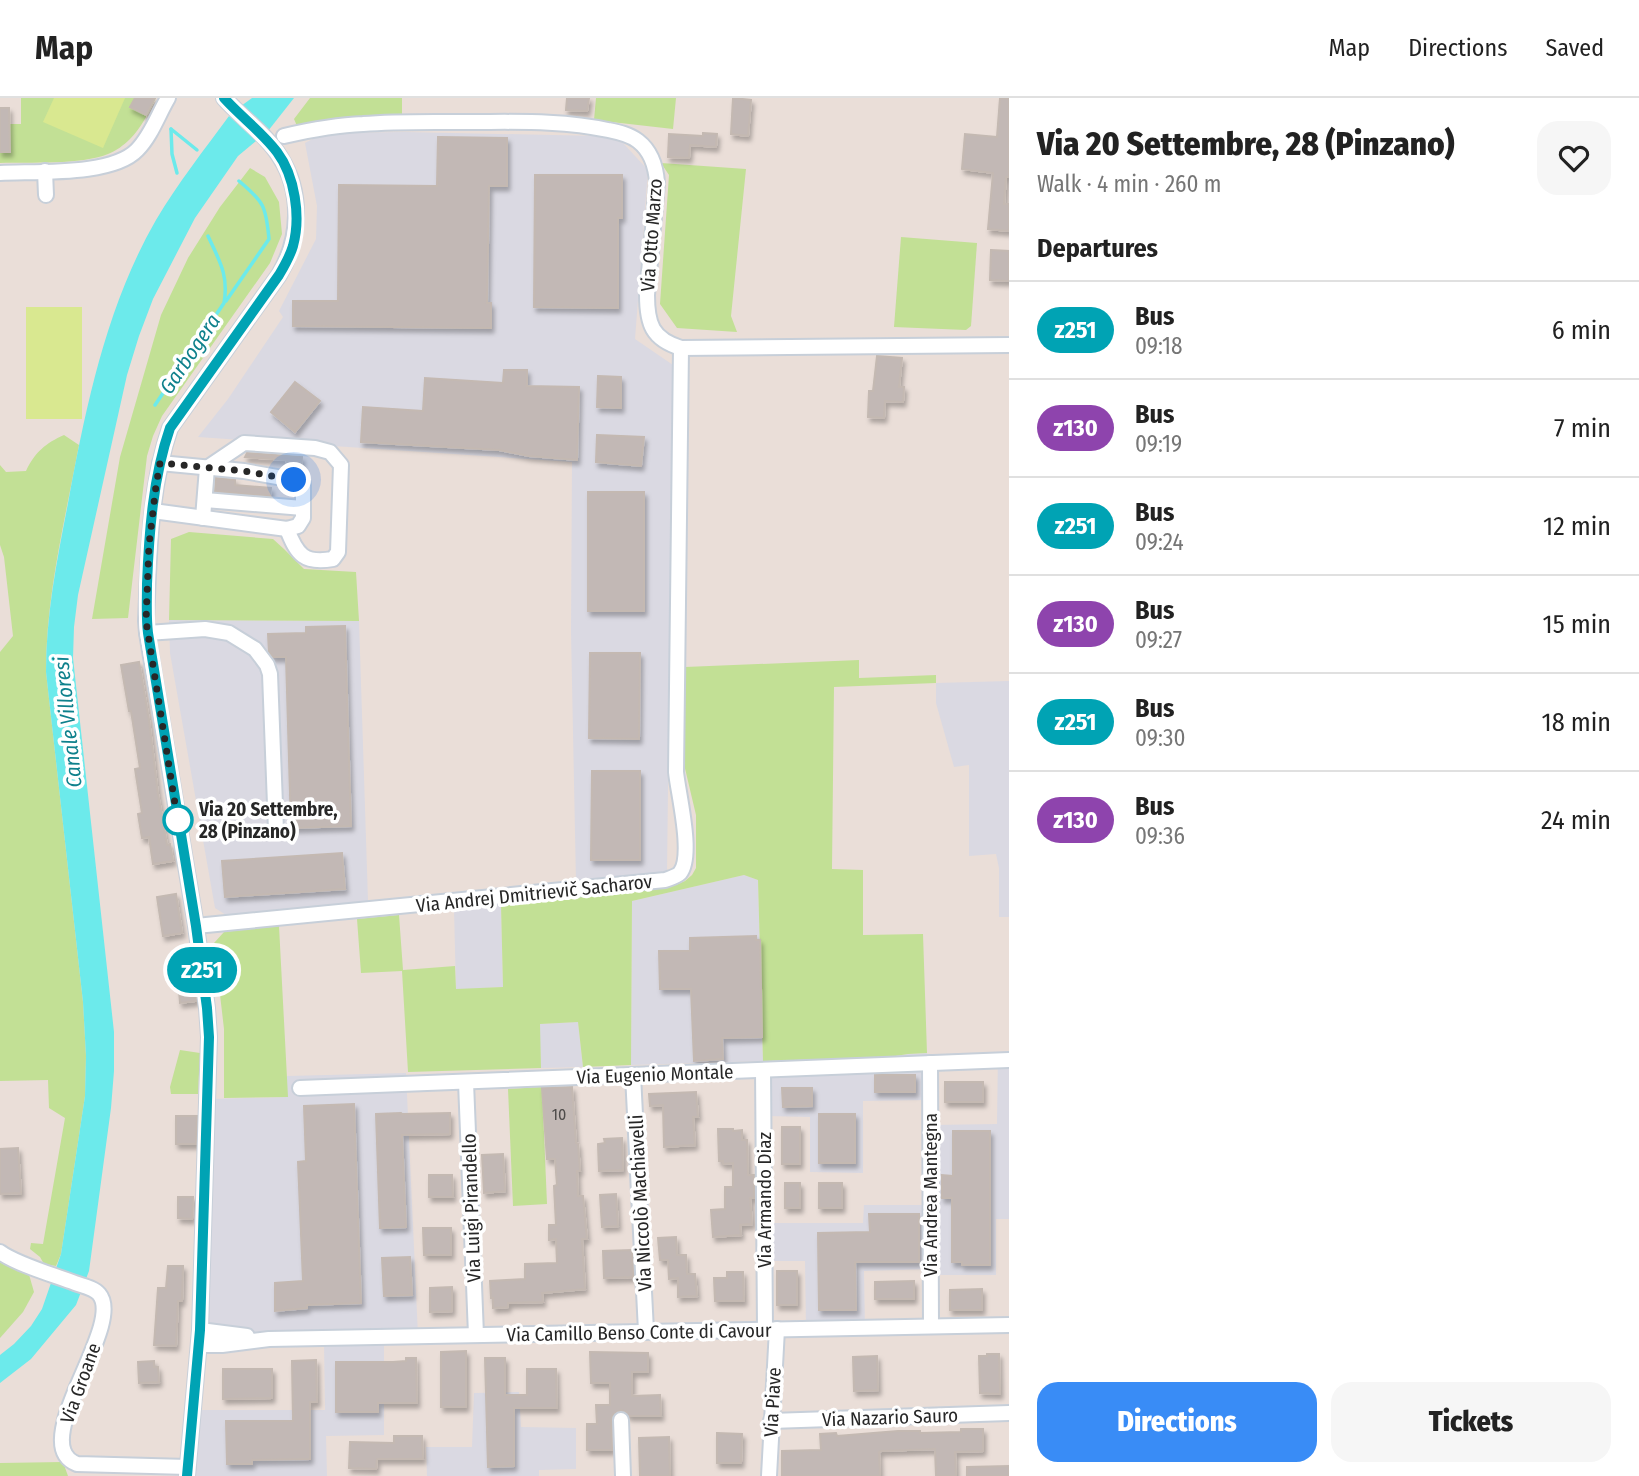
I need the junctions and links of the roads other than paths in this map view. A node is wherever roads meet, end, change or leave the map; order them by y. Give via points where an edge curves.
1 (167, 98) edge
2 (224, 98) edge
3 (284, 136) dead end
4 (45, 171) junction
5 (0, 173) edge
6 (46, 195) dead end
7 (1009, 345) edge
8 (681, 348) junction
9 (160, 463) junction
10 (207, 468) junction
11 (205, 500) junction
12 (303, 508) junction
13 (153, 512) junction
14 (203, 518) junction
15 (287, 530) junction
16 (148, 633) junction
17 (276, 831) dead end
18 (196, 926) junction
19 (1009, 1060) edge
20 (930, 1063) junction
21 (763, 1070) junction
22 (633, 1075) junction
23 (466, 1082) junction
24 (300, 1088) dead end
25 (0, 1252) edge
26 (1009, 1325) edge
27 (931, 1326) junction
28 (771, 1329) junction
29 (646, 1331) junction
30 (477, 1335) junction
31 (199, 1338) junction
32 (1009, 1413) edge
33 (621, 1420) dead end
34 (771, 1420) junction
35 (187, 1472) edge
36 (623, 1476) edge
37 (769, 1476) edge

1 - 4 street via 146,139 122,161
2 - 9 street via 281,157 291,183 296,219 293,247 279,275 170,428
3 - 8 street, Via Otto Marzo via 363,124 554,122 636,139 652,159 657,183 647,295 650,325 657,336
4 - 5 street
4 - 6 street
7 - 8 street
8 - 18 street, Via Andrej Dmitrievič Sacharov via 676,758 685,823 681,871 665,880
9 - 10 street
9 - 13 street
10 - 11 street
10 - 12 street via 294,480 303,484
10 - 15 street via 244,443 330,452 341,465 338,552 333,559 310,560 300,554
11 - 12 street
11 - 14 street
12 - 15 street via 298,526
13 - 14 street
13 - 16 street
14 - 15 street
16 - 17 street via 205,629 229,633 255,649 267,665
16 - 18 street
18 - 31 street via 209,1037
19 - 20 street, Via Eugenio Montale
20 - 21 street, Via Eugenio Montale
20 - 27 street, Via Andrea Mantegna
21 - 22 street, Via Eugenio Montale
21 - 28 street, Via Armando Diaz
22 - 23 street, Via Eugenio Montale
22 - 29 street, Via Niccolò Machiavelli
23 - 24 street, Via Eugenio Montale
23 - 30 street, Via Luigi Pirandello
25 - 35 street, Via Groane via 89,1288 102,1298 99,1332 67,1414 62,1440 67,1458 77,1464
26 - 27 street, Via Camillo Benso Conte di Cavour
27 - 28 street, Via Camillo Benso Conte di Cavour
28 - 29 street, Via Camillo Benso Conte di Cavour
28 - 34 street, Via Piave
29 - 30 street, Via Camillo Benso Conte di Cavour
30 - 31 street, Via Camillo Benso Conte di Cavour via 269,1339 222,1345
31 - 35 street
32 - 34 street, Via Nazario Sauro
33 - 36 street
34 - 37 street, Via Piave

